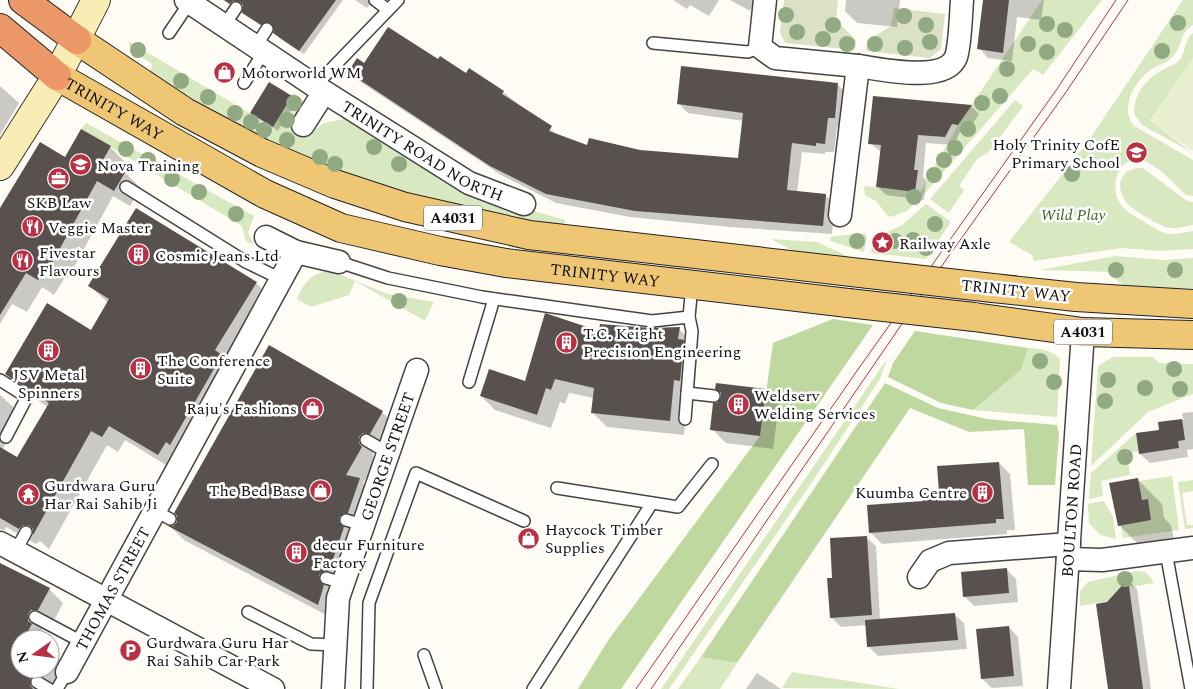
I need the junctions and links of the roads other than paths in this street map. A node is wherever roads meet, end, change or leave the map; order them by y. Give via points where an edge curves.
1 (23, 0) edge
2 (96, 0) edge
3 (375, 0) edge
4 (397, 0) edge
5 (765, 0) edge
6 (962, 0) edge
7 (188, 1) edge
8 (388, 10) junction
9 (0, 28) edge
10 (169, 33) dead end
11 (77, 40) junction
12 (262, 42) junction
13 (653, 43) dead end
14 (760, 47) junction
15 (858, 66) junction
16 (57, 76) junction
17 (244, 83) dead end
18 (320, 89) junction
19 (303, 125) dead end
20 (0, 166) edge
21 (126, 187) dead end
22 (524, 204) dead end
23 (156, 205) junction
24 (840, 215) dead end
25 (149, 216) dead end
26 (196, 230) junction
27 (266, 237) dead end
28 (190, 241) dead end
29 (223, 247) junction
30 (296, 252) junction
31 (216, 258) dead end
32 (246, 262) junction
33 (339, 262) joint
34 (240, 272) dead end
35 (281, 279) junction
36 (692, 285) junction
37 (494, 299) junction
38 (1193, 304) edge
39 (689, 317) junction
40 (1083, 332) junction
41 (1193, 336) edge
42 (417, 370) dead end
43 (469, 382) dead end
44 (2, 386) edge
45 (687, 393) junction
46 (714, 396) dead end
47 (685, 419) dead end
48 (6, 437) dead end
49 (366, 440) dead end
50 (388, 452) junction
51 (712, 464) dead end
52 (557, 488) dead end
53 (652, 503) junction
54 (524, 522) dead end
55 (26, 532) dead end
56 (7, 548) edge
57 (1193, 548) edge
58 (1068, 552) junction
59 (1166, 552) junction
60 (919, 577) dead end
61 (106, 599) junction
62 (248, 612) dead end
63 (35, 617) dead end
64 (82, 642) junction
65 (335, 645) junction
66 (424, 655) dead end
67 (62, 681) edge
68 (37, 682) dead end
69 (49, 689) edge
70 (273, 689) edge
71 (333, 689) edge
72 (367, 689) edge
73 (436, 689) edge
74 (533, 689) edge
75 (1059, 689) edge
76 (1191, 689) edge

1 - 11 highway, A4031
2 - 11 street
3 - 8 lane
4 - 8 lane
5 - 14 street
6 - 15 street via 956,58 946,69 930,73
7 - 10 lane
7 - 12 street, TRINITY ROAD NORTH via 230,17
8 - 18 lane
9 - 16 highway, A4031
11 - 16 street
11 - 38 main road, TRINITY WAY / A4031, bridge via 185,112 262,153 335,184 405,207 529,234 1076,297
12 - 17 lane
12 - 18 street, TRINITY ROAD NORTH
13 - 14 lane via 748,52
14 - 15 street via 776,58
15 - 24 street
16 - 20 street
16 - 36 main road, TRINITY WAY / A4031 via 265,194 341,228 440,251 506,262
18 - 19 street, TRINITY ROAD NORTH
18 - 22 street, TRINITY ROAD NORTH via 469,183
21 - 23 lane
23 - 25 lane
23 - 26 lane
26 - 28 lane
26 - 29 lane
27 - 30 street
29 - 31 lane
29 - 32 lane
30 - 33 street
30 - 35 street, THOMAS STREET
32 - 34 lane
32 - 35 lane
33 - 37 lane via 388,278
35 - 61 street, THOMAS STREET via 162,514
36 - 39 lane
36 - 40 main road, TRINITY WAY / A4031, bridge
37 - 39 lane via 561,313 618,320
37 - 43 lane
39 - 45 lane via 692,331
40 - 41 main road, TRINITY WAY / A4031
40 - 58 street, BOULTON ROAD
42 - 50 street, GEORGE STREET
44 - 48 lane via 27,397
45 - 46 lane
45 - 47 lane
49 - 50 lane
50 - 65 street, GEORGE STREET via 355,522 335,581
51 - 53 lane via 678,507
52 - 53 lane
53 - 74 lane
54 - 72 lane via 416,472 369,603
55 - 56 lane
56 - 61 street
57 - 59 street
58 - 59 street via 1102,560
58 - 60 street via 949,553 930,560
58 - 75 street, BOULTON ROAD
59 - 76 lane
61 - 64 street, THOMAS STREET
61 - 70 street
62 - 65 lane via 311,644
63 - 64 lane
64 - 67 street, THOMAS STREET
65 - 71 street, GEORGE STREET
66 - 73 lane
68 - 69 lane

